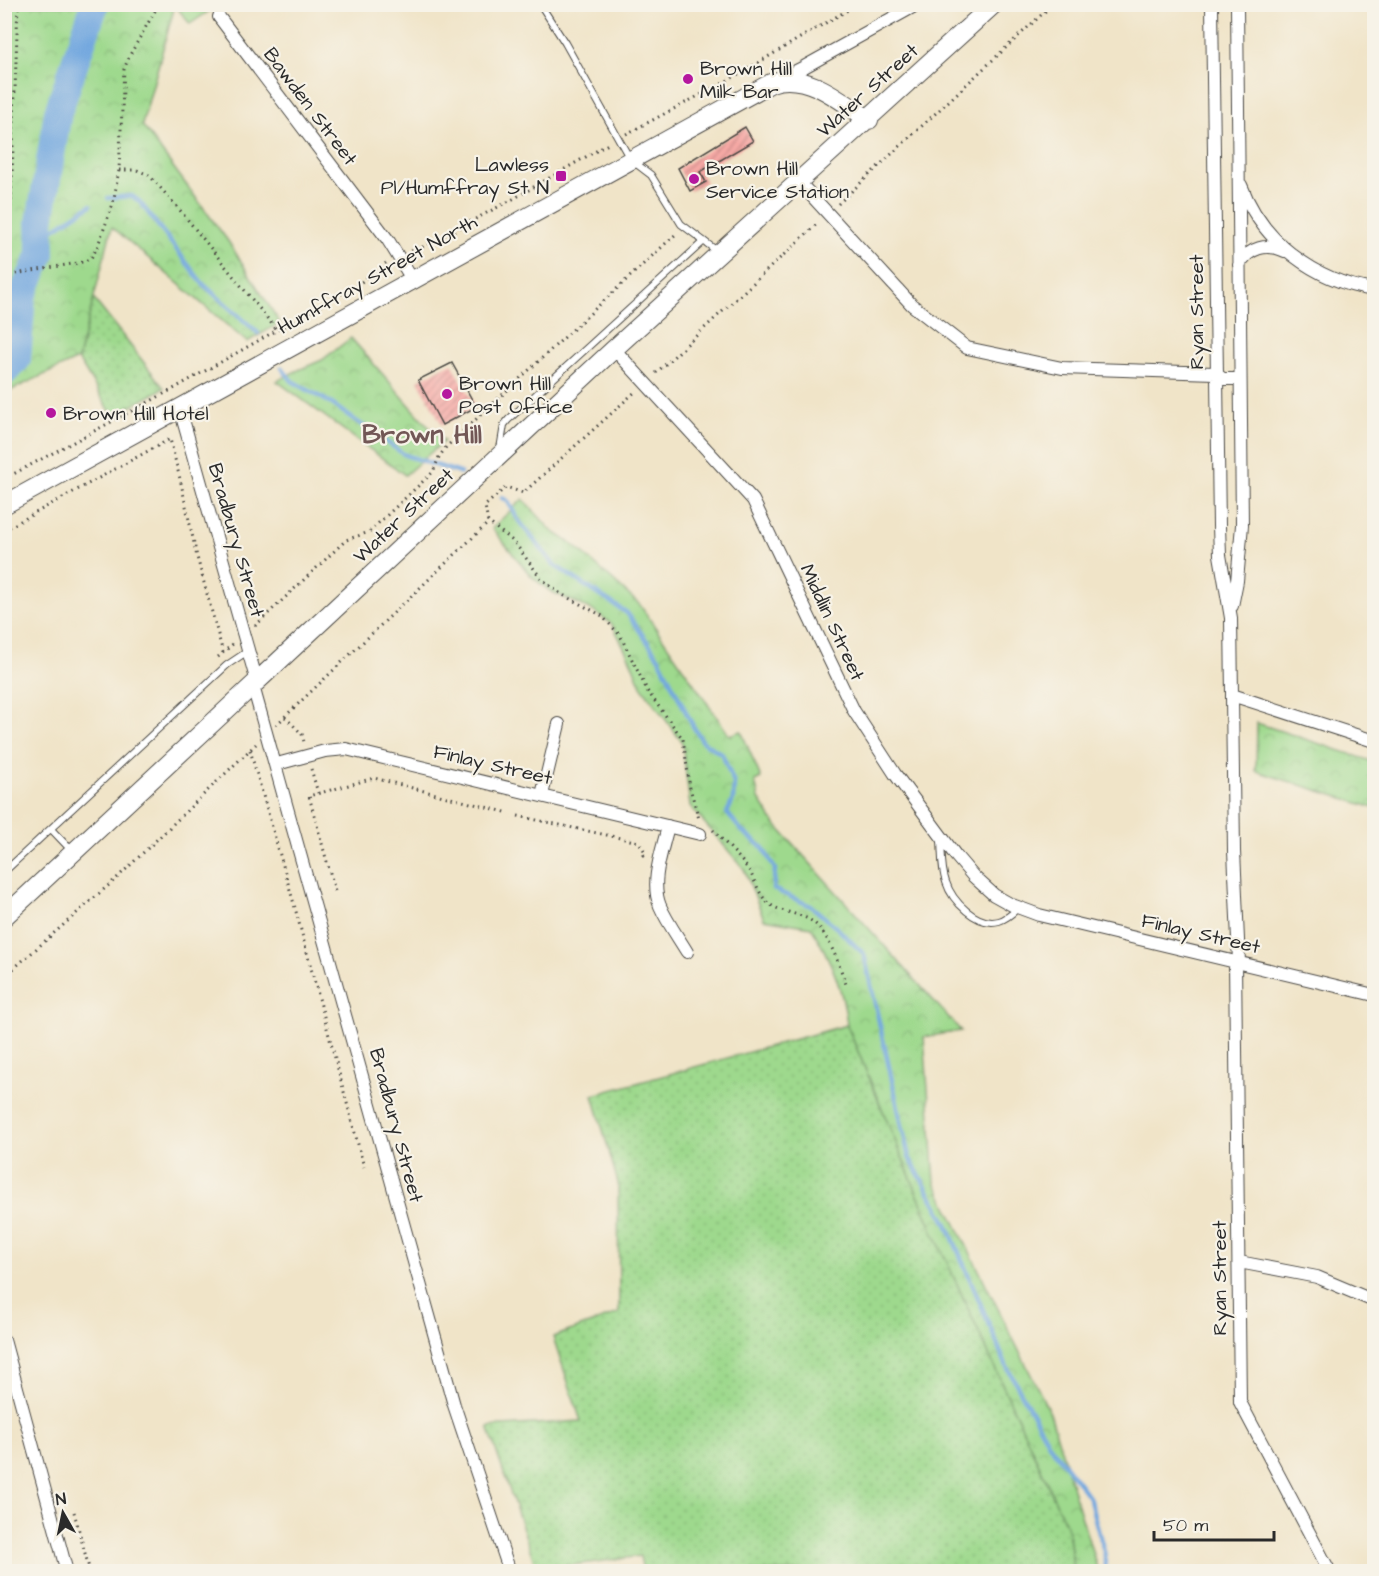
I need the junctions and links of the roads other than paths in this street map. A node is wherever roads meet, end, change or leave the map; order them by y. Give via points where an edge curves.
1 (540, 4) edge
2 (918, 4) edge
3 (994, 4) edge
4 (1212, 4) edge
5 (1237, 4) edge
6 (219, 16) dead end
7 (771, 83) junction
8 (869, 120) junction
9 (630, 159) junction
10 (1238, 172) junction
11 (799, 182) junction
12 (704, 241) junction
13 (1289, 253) junction
14 (720, 254) junction
15 (1239, 265) junction
16 (412, 279) junction
17 (1374, 290) edge
18 (615, 349) junction
19 (1215, 373) junction
20 (1240, 379) junction
21 (180, 409) junction
22 (498, 458) junction
23 (4, 505) edge
24 (1230, 545) junction
25 (1231, 618) junction
26 (248, 651) junction
27 (255, 684) junction
28 (1232, 695) junction
29 (559, 724) dead end
30 (1374, 741) edge
31 (277, 764) junction
32 (542, 795) junction
33 (668, 826) junction
34 (51, 829) junction
35 (706, 829) road end
36 (940, 835) junction
37 (74, 852) junction
38 (4, 872) edge
39 (1018, 908) junction
40 (5, 914) edge
41 (687, 952) dead end
42 (1237, 962) junction
43 (1374, 995) edge
44 (1239, 1262) junction
45 (1374, 1301) edge
46 (4, 1340) edge
47 (67, 1572) edge
48 (510, 1572) edge
49 (1330, 1572) edge

1 - 9 lane
2 - 7 street
3 - 8 main road, Water Street
4 - 19 street, Ryan Street
5 - 10 street, Ryan Street
6 - 16 street, Bawden Street via 388,240
7 - 8 main road, Humffray Street North via 785,79 803,82 830,94
7 - 9 main road, Humffray Street North
8 - 11 main road, Water Street
9 - 12 lane via 651,174 681,224
9 - 16 main road, Humffray Street North
10 - 13 street via 1251,206
10 - 15 street, Ryan Street
11 - 14 main road, Water Street
11 - 19 street via 912,306 967,348 1062,368
12 - 14 lane
12 - 22 lane via 508,420
13 - 15 street via 1274,247 1259,248
13 - 17 street via 1330,279
14 - 18 main road, Water Street
15 - 20 street, Ryan Street
16 - 21 main road, Humffray Street North
18 - 22 main road, Water Street
18 - 36 street, Middlin Street via 753,500 854,711
19 - 20 street via 1223,379
19 - 24 street, Ryan Street
20 - 24 street, Ryan Street
21 - 23 main road, Humffray Street North
21 - 26 street, Bradbury Street
22 - 27 main road, Water Street
24 - 25 street, Ryan Street
24 - 25 street, Ryan Street via 1237,581
25 - 28 street, Ryan Street
26 - 27 street, Bradbury Street
26 - 34 lane via 226,665
27 - 31 street, Bradbury Street
27 - 37 main road, Water Street
28 - 30 street
28 - 42 street, Ryan Street
29 - 32 street
31 - 32 street, Finlay Street via 346,749
31 - 48 street, Bradbury Street via 454,1405
32 - 33 street, Finlay Street
33 - 35 street, Finlay Street
33 - 41 street via 656,879 657,897
34 - 37 lane
34 - 38 lane
36 - 39 street, Middlin Street via 982,885
36 - 39 lane via 945,882 961,906 990,922 1006,918
37 - 40 main road, Water Street
39 - 42 street, Finlay Street
42 - 43 street, Finlay Street
42 - 44 street, Ryan Street
44 - 45 street via 1317,1278
44 - 49 street, Ryan Street via 1240,1402
46 - 47 street

